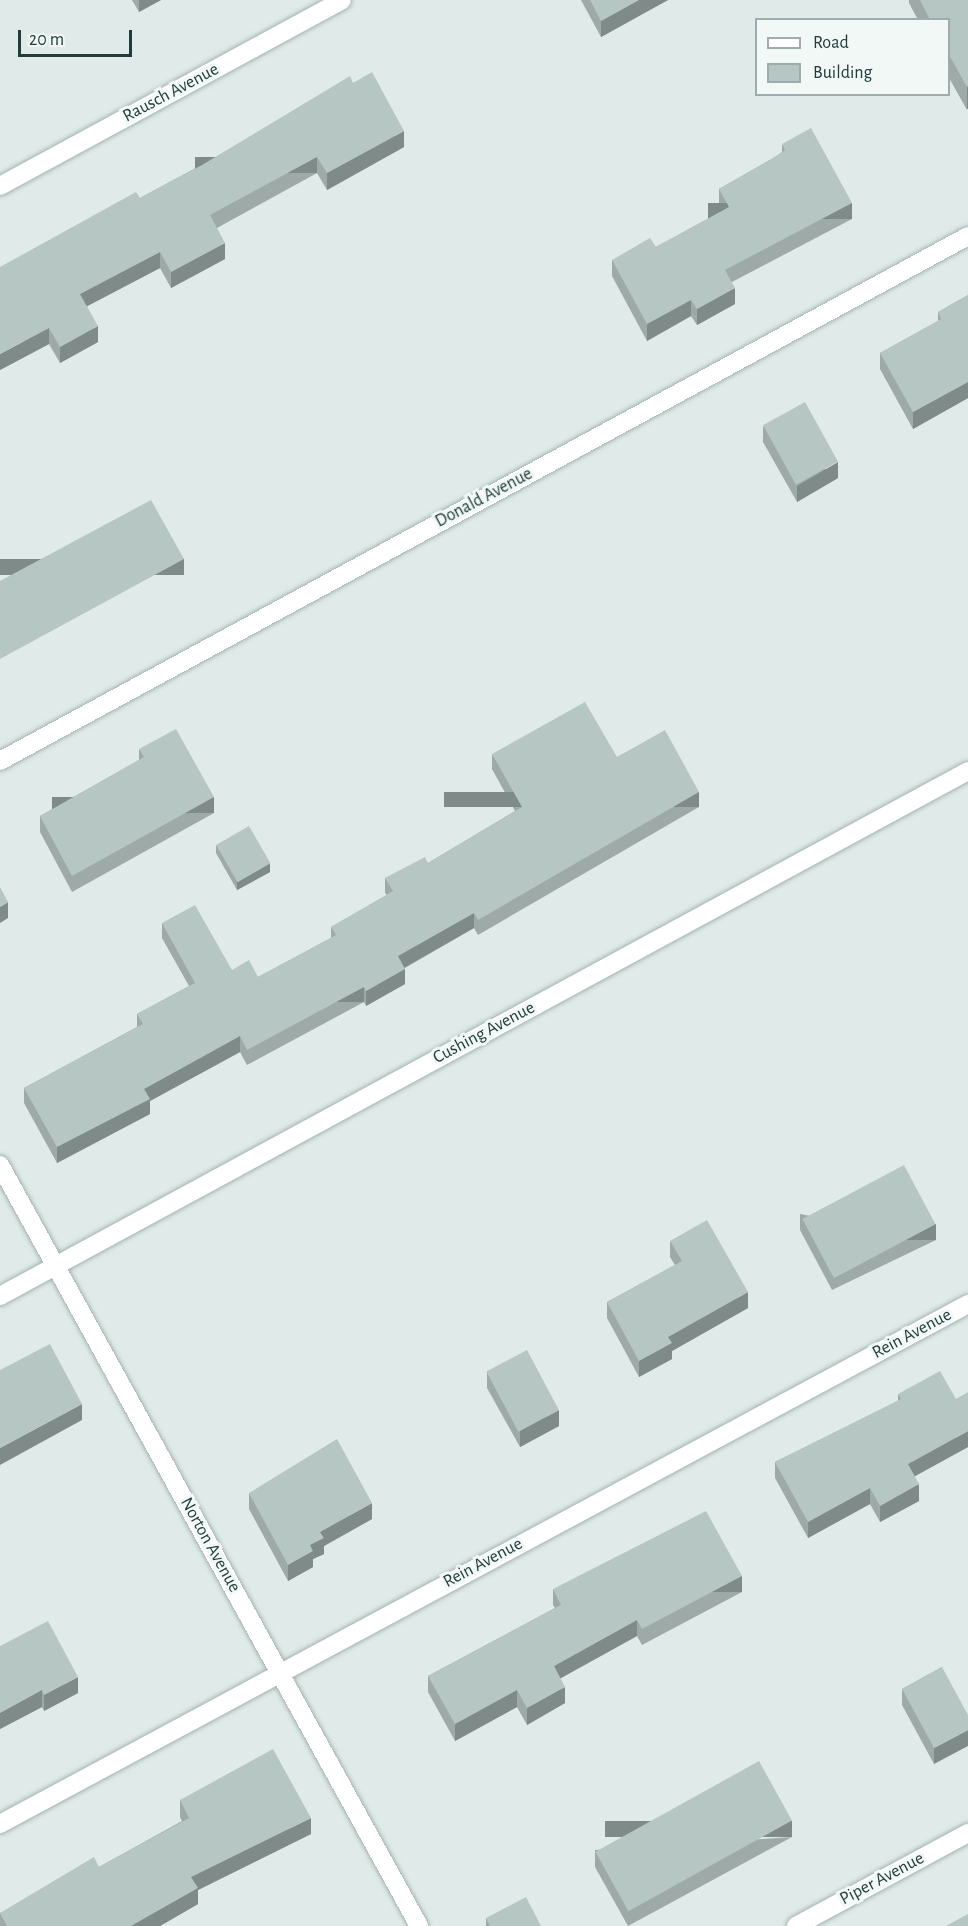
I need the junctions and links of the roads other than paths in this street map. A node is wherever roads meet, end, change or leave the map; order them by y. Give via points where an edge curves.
1 (342, 0) edge
2 (0, 186) edge
3 (968, 236) edge
4 (0, 761) edge
5 (968, 771) edge
6 (0, 1165) edge
7 (56, 1266) junction
8 (0, 1296) edge
9 (968, 1304) edge
10 (280, 1671) junction
11 (0, 1824) edge
12 (968, 1833) edge
13 (419, 1926) edge
14 (796, 1926) edge

1 - 2 street, Rausch Avenue
3 - 4 street, Donald Avenue
5 - 7 street, Cushing Avenue
6 - 7 street, Norton Avenue
7 - 8 street, Cushing Avenue
7 - 10 street, Norton Avenue
9 - 10 street, Rein Avenue
10 - 11 street, Rein Avenue
10 - 13 street, Norton Avenue
12 - 14 street, Piper Avenue

